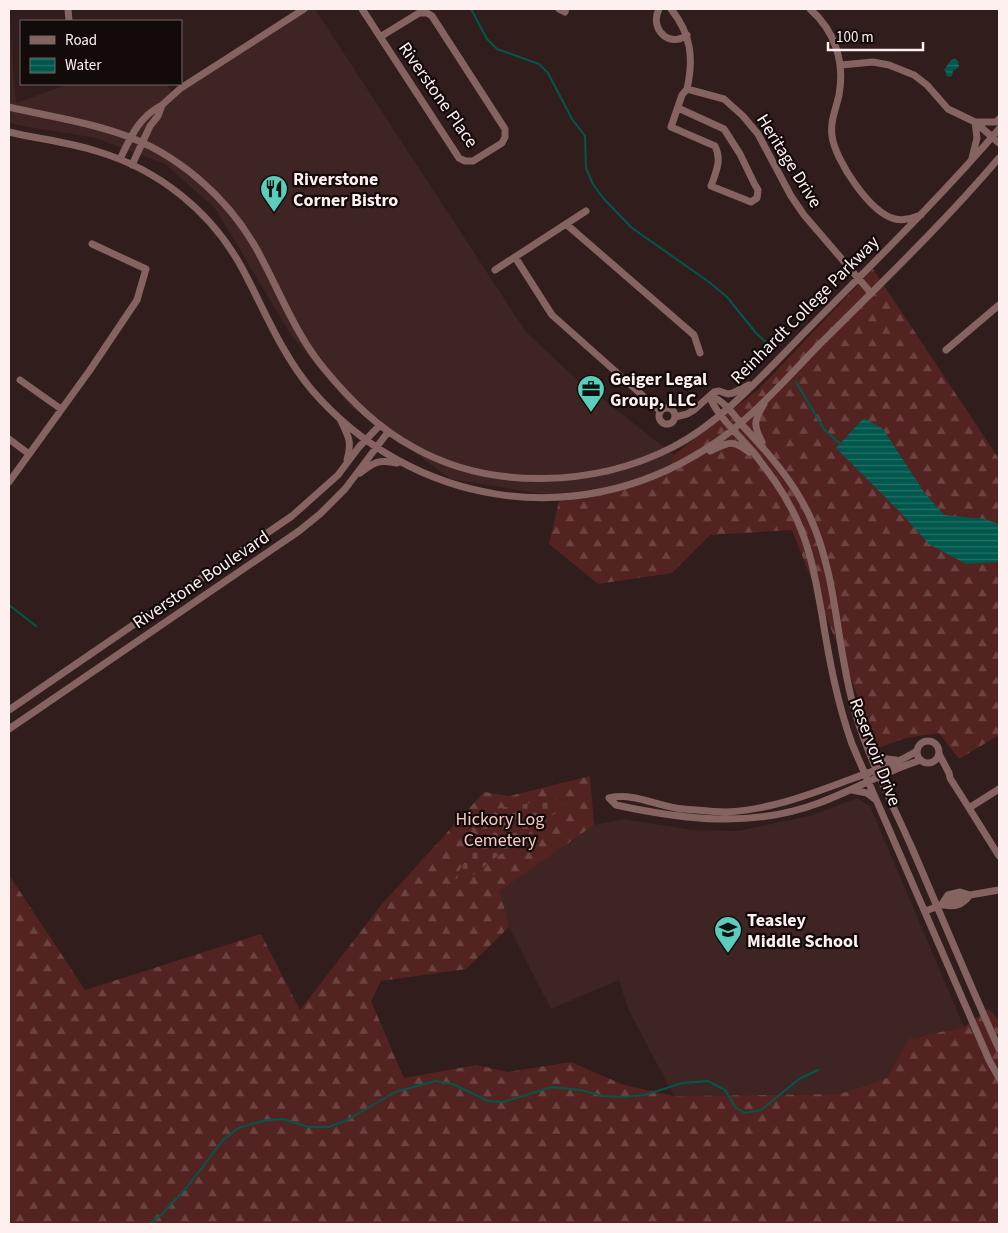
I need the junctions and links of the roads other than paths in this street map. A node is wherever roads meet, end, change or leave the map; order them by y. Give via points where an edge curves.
1 (304, 9) edge
2 (362, 9) edge
3 (559, 9) edge
4 (566, 9) edge
5 (659, 9) edge
6 (671, 9) edge
7 (810, 9) edge
8 (687, 35) junction
9 (380, 37) junction
10 (841, 65) junction
11 (687, 89) junction
12 (162, 105) junction
13 (9, 106) edge
14 (678, 108) junction
15 (999, 119) edge
16 (975, 122) junction
17 (999, 129) edge
18 (9, 132) edge
19 (992, 137) junction
20 (130, 138) junction
21 (999, 143) edge
22 (142, 144) junction
23 (999, 158) edge
24 (120, 160) junction
25 (972, 160) junction
26 (132, 165) junction
27 (586, 211) dead end
28 (923, 214) junction
29 (566, 224) junction
30 (92, 244) dead end
31 (515, 257) junction
32 (495, 270) dead end
33 (858, 279) junction
34 (871, 294) junction
35 (999, 305) edge
36 (946, 350) dead end
37 (700, 353) dead end
38 (20, 380) dead end
39 (756, 381) junction
40 (774, 390) junction
41 (710, 396) junction
42 (727, 408) junction
43 (62, 410) junction
44 (660, 411) junction
45 (720, 414) junction
46 (338, 416) junction
47 (675, 417) junction
48 (741, 423) junction
49 (380, 426) junction
50 (734, 429) junction
51 (388, 432) junction
52 (9, 439) edge
53 (366, 440) junction
54 (376, 447) junction
55 (766, 452) junction
56 (29, 454) junction
57 (760, 460) junction
58 (684, 462) junction
59 (405, 464) junction
60 (346, 465) junction
61 (9, 482) edge
62 (350, 482) junction
63 (9, 710) edge
64 (9, 729) edge
65 (917, 751) junction
66 (870, 752) junction
67 (939, 754) junction
68 (899, 760) junction
69 (922, 760) junction
70 (932, 762) junction
71 (877, 770) junction
72 (865, 774) junction
73 (880, 777) junction
74 (950, 778) junction
75 (868, 782) junction
76 (999, 789) edge
77 (850, 790) junction
78 (877, 800) junction
79 (969, 808) junction
80 (997, 846) edge
81 (999, 856) edge
82 (999, 890) edge
83 (970, 895) junction
84 (940, 905) junction
85 (925, 911) junction
86 (999, 1049) edge
87 (999, 1078) edge

1 - 12 street via 181,88
2 - 9 street, Riverstone Place
3 - 4 street via 565,12
5 - 8 street via 656,21 662,34 676,39
6 - 8 street
7 - 10 street via 830,31
8 - 11 street via 692,60
9 - 9 street, Riverstone Place via 459,158 473,161 502,143 505,129 432,16 419,13
10 - 16 street via 873,62 914,75 948,109
10 - 28 street via 839,96 831,122 834,145 842,162 871,204 892,219
11 - 14 street
11 - 33 street, Heritage Drive via 724,99 743,116 758,134 790,196
12 - 20 street via 150,111
12 - 22 street
13 - 20 street, Reinhardt College Parkway
14 - 14 street via 671,127 715,146 719,154 711,186 751,202 757,198 758,190 724,130
15 - 16 street via 997,122
16 - 19 street
16 - 25 street via 977,138
17 - 19 street, Reinhardt College Parkway
18 - 24 street, Reinhardt College Parkway via 87,148
19 - 21 street
19 - 25 street, Reinhardt College Parkway
20 - 22 street, Reinhardt College Parkway
20 - 24 street
22 - 26 street
22 - 49 street, Reinhardt College Parkway via 190,172 231,212 254,245 317,360 351,400
23 - 34 street, Reinhardt College Parkway via 953,211
24 - 26 street, Reinhardt College Parkway
25 - 28 street, Reinhardt College Parkway
26 - 46 street, Reinhardt College Parkway via 176,190 217,230 242,269 293,366
27 - 29 street
28 - 33 street, Reinhardt College Parkway
29 - 31 street
29 - 37 street via 694,335
30 - 43 street via 146,269 137,300
31 - 32 street
31 - 44 street via 552,315
33 - 34 street, Heritage Drive
33 - 39 street, Reinhardt College Parkway
34 - 40 street, Reinhardt College Parkway
35 - 36 street
38 - 43 street
39 - 41 street via 734,393 719,391
39 - 42 street, Reinhardt College Parkway
40 - 48 street, Reinhardt College Parkway
40 - 55 street via 755,421
41 - 42 street, Reservoir Drive
41 - 45 street, Reservoir Drive via 711,403
41 - 47 street via 687,414
42 - 45 street, Reinhardt College Parkway
42 - 48 street, Reservoir Drive
43 - 56 street
44 - 47 street via 670,408
44 - 47 street via 658,418 663,423 671,423
45 - 50 street, Reservoir Drive
45 - 51 street, Reinhardt College Parkway via 689,438 640,461 606,472 551,478 494,474 453,464 416,449
46 - 53 street, Reinhardt College Parkway
46 - 60 street via 350,439
48 - 50 street, Reinhardt College Parkway
48 - 55 street, Reservoir Drive
49 - 51 street, Reinhardt College Parkway
49 - 53 street, Riverstone Boulevard
50 - 57 street, Reservoir Drive
50 - 58 street, Reinhardt College Parkway
51 - 54 street, Riverstone Boulevard
52 - 56 street
53 - 54 street, Reinhardt College Parkway
53 - 60 street, Riverstone Boulevard
54 - 59 street, Reinhardt College Parkway
54 - 62 street, Riverstone Boulevard
55 - 66 street, Reservoir Drive via 799,496 818,536 855,711
56 - 61 street
57 - 58 street via 738,444 731,443
57 - 72 street, Reservoir Drive via 787,500 806,543 838,702
58 - 59 street, Reinhardt College Parkway via 613,490 549,498 515,497 470,489
59 - 62 street via 380,460
60 - 63 street, Riverstone Boulevard via 320,492 282,523
62 - 64 street, Riverstone Boulevard via 320,514 292,536
65 - 67 street via 920,744 930,741 936,744
65 - 68 street
65 - 69 street
66 - 68 street
66 - 71 street, Reservoir Drive
67 - 70 street
67 - 74 street
68 - 71 street
69 - 70 street
69 - 73 street
70 - 74 street
71 - 72 street
71 - 73 street, Reservoir Drive
72 - 75 street, Reservoir Drive
72 - 77 street via 800,798 726,812 681,808 622,795 609,798 616,805 682,818 728,820 760,817 818,804
73 - 75 street
73 - 84 street, Reservoir Drive
74 - 79 street
75 - 77 street
75 - 78 street, Reservoir Drive
76 - 79 street
77 - 78 street via 860,790
78 - 85 street, Reservoir Drive
79 - 80 street
80 - 81 street
82 - 83 street
83 - 84 street via 964,902 953,906
83 - 84 street via 960,892 948,895
84 - 85 street
84 - 86 street, Reservoir Drive
85 - 87 street, Reservoir Drive

